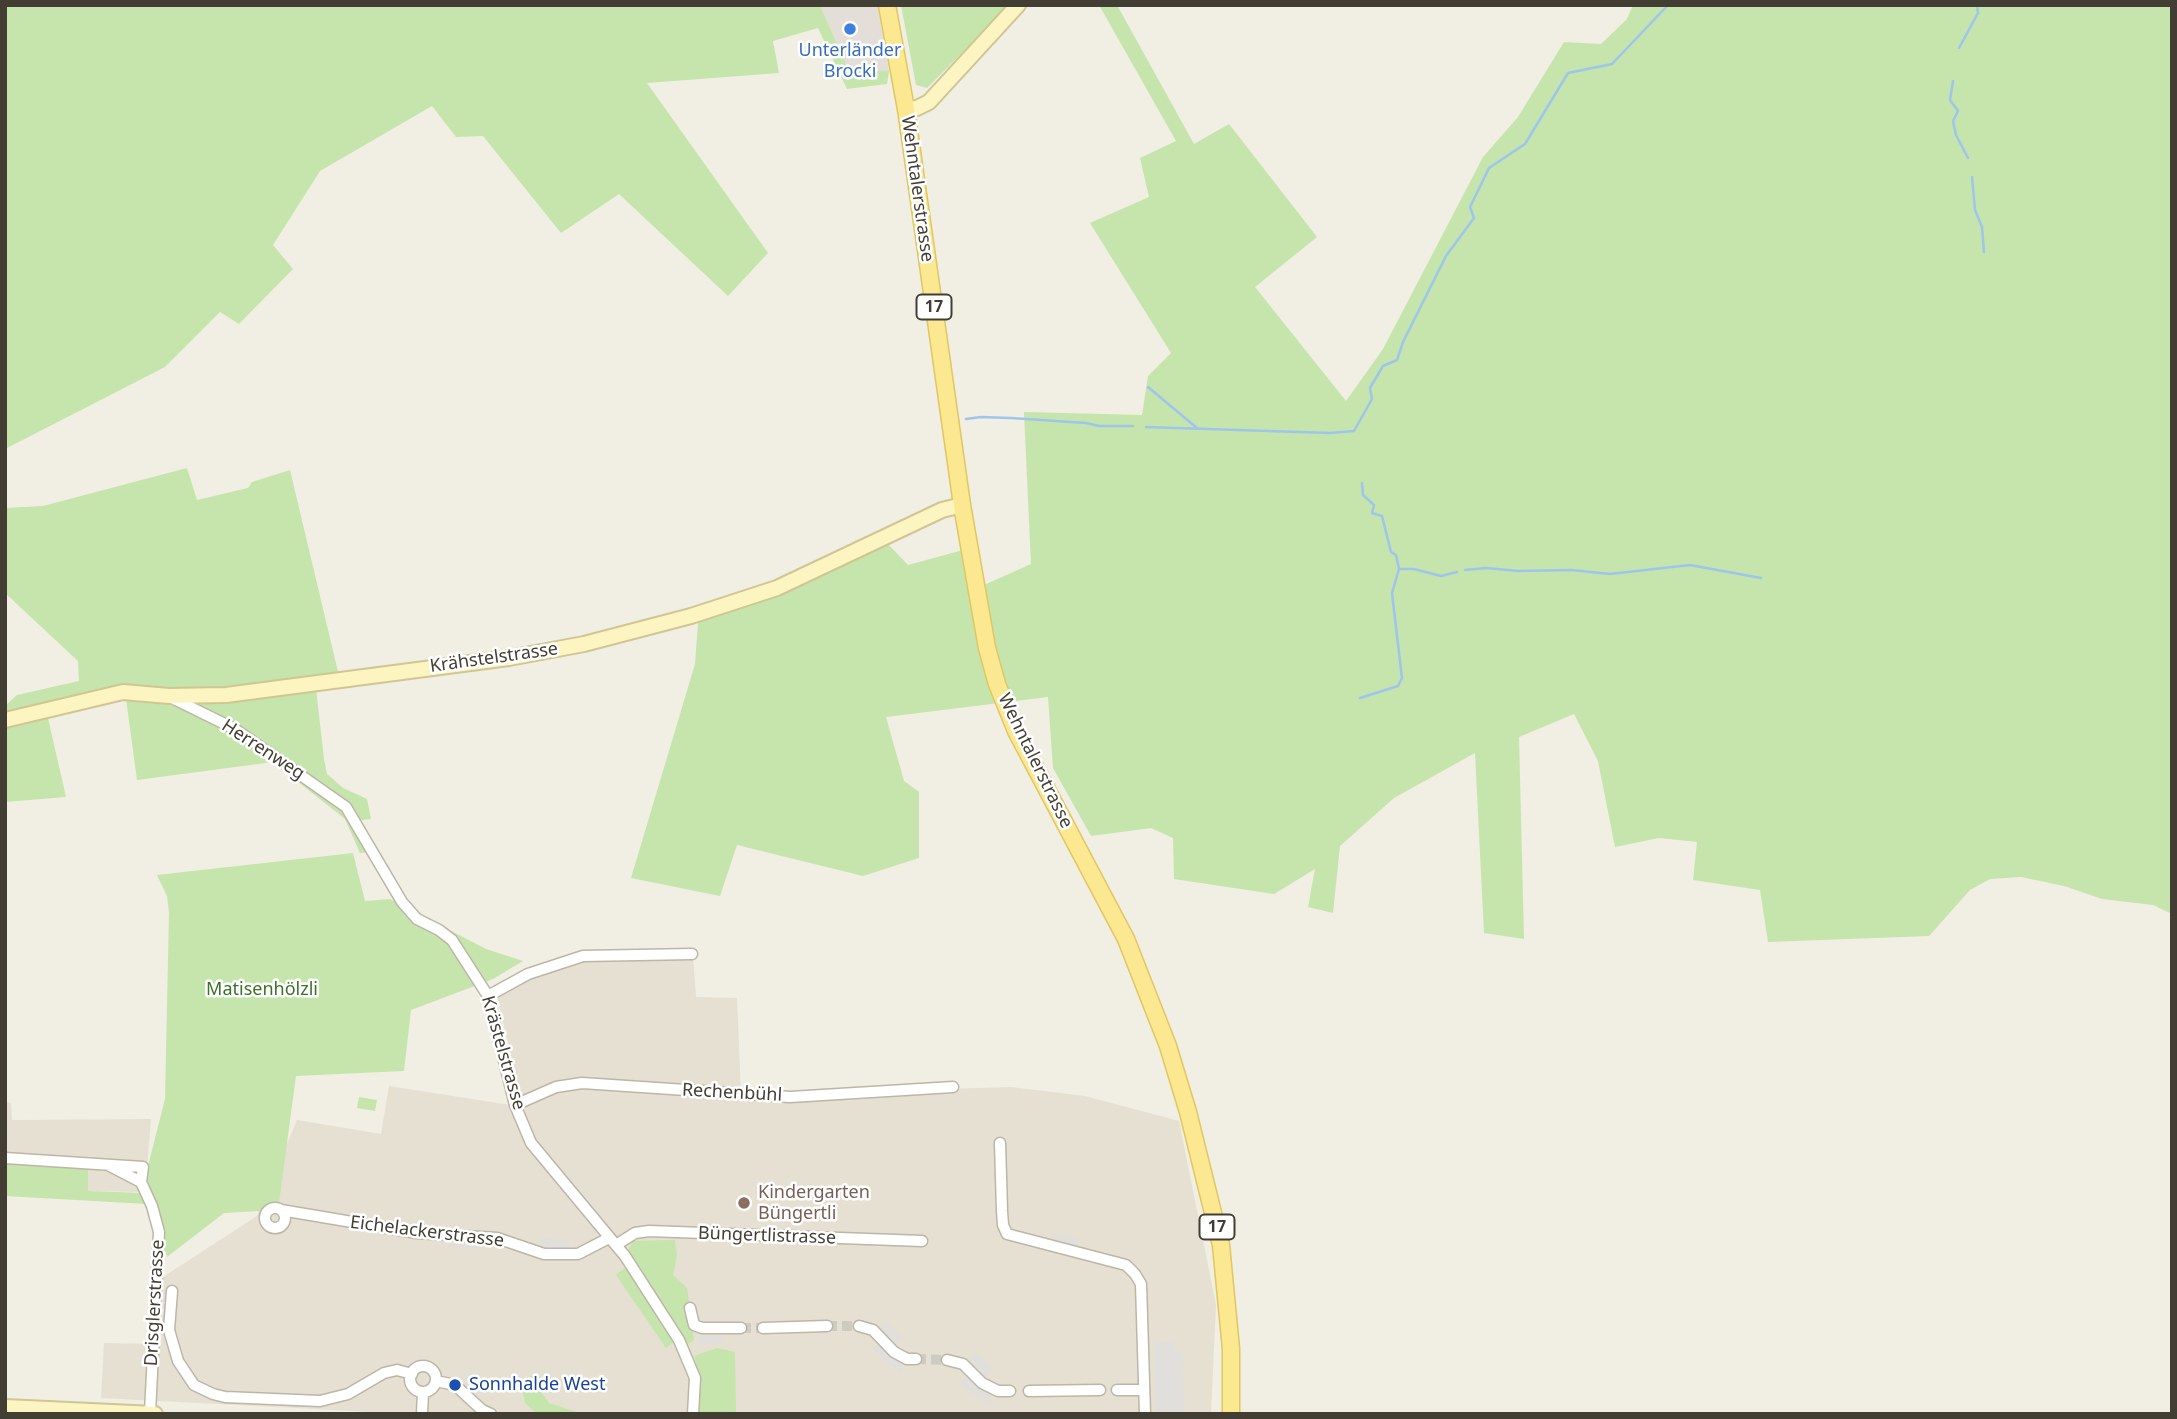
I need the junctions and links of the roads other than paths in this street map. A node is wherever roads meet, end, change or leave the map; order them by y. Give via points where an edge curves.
1 (887, 5) edge
2 (1018, 5) edge
3 (906, 109) junction
4 (962, 505) junction
5 (169, 696) junction
6 (5, 720) edge
7 (350, 813) joint
8 (692, 954) dead end
9 (488, 996) junction
10 (953, 1087) dead end
11 (515, 1105) junction
12 (1000, 1143) dead end
13 (5, 1158) edge
14 (281, 1210) dead end
15 (612, 1241) junction
16 (922, 1241) dead end
17 (172, 1291) dead end
18 (690, 1308) dead end
19 (827, 1326) tunnel mouth
20 (859, 1326) tunnel mouth
21 (741, 1328) tunnel mouth
22 (763, 1328) tunnel mouth
23 (916, 1359) tunnel mouth
24 (947, 1360) tunnel mouth
25 (412, 1374) junction
26 (436, 1381) junction
27 (1100, 1390) dead end
28 (1117, 1390) dead end
29 (1143, 1390) junction
30 (1010, 1391) dead end
31 (1030, 1391) dead end
32 (423, 1392) junction
33 (5, 1407) edge
34 (153, 1414) edge
35 (422, 1414) edge
36 (491, 1414) edge
37 (694, 1414) edge
38 (1145, 1414) edge
39 (1231, 1414) edge

1 - 3 main road, Wehntalerstrasse / 17
2 - 3 main road via 929,102
3 - 4 main road, Wehntalerstrasse / 17
4 - 5 main road, Krähstelstrasse via 942,510 777,588 584,644 226,695
4 - 39 main road, Wehntalerstrasse / 17 via 981,621 1002,696 1028,755 1126,939 1188,1112 1221,1245 1231,1349
5 - 6 main road, Krähstelstrasse via 122,692
5 - 7 street, Herrenweg via 235,729
7 - 9 street, Krästelstrasse via 402,902 417,919 452,940
8 - 9 street via 583,956 528,974
9 - 11 street, Krästelstrasse
10 - 11 street, Rechenbühl via 790,1097 582,1083 556,1087
11 - 15 street, Krästelstrasse via 531,1143
12 - 29 street via 1007,1234 1126,1265 1141,1284
13 - 34 street, Drisglerstrasse via 143,1167 141,1182 159,1232
14 - 15 street, Eichelackerstrasse via 417,1233 497,1238 544,1254 578,1254
15 - 16 street, Büngertlistrasse via 649,1231
15 - 37 street, Krästelstrasse via 685,1352 695,1378
17 - 25 street via 169,1330 178,1361 194,1385 213,1394 320,1401 348,1394 384,1373
18 - 21 street via 694,1325
19 - 22 street
20 - 23 street via 873,1330 894,1352
24 - 30 street via 963,1364 998,1391
25 - 26 street via 418,1367 427,1367
25 - 32 street via 411,1385
26 - 32 street via 432,1389
26 - 36 street via 455,1385
27 - 31 street
28 - 29 street
29 - 38 street
32 - 35 street
33 - 34 main road

